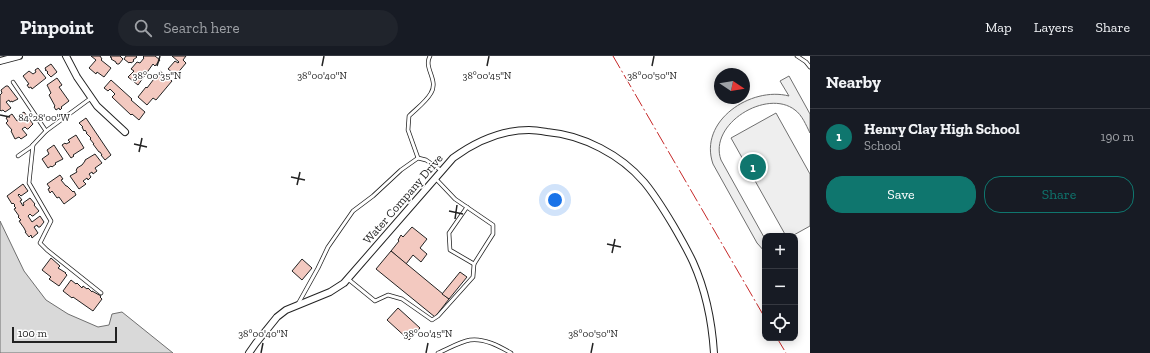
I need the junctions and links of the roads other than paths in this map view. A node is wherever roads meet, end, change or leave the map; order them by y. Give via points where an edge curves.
1 (19, 56) edge
2 (66, 56) edge
3 (430, 56) edge
4 (797, 56) edge
5 (0, 61) edge
6 (810, 67) edge
7 (13, 82) dead end
8 (91, 98) junction
9 (46, 130) junction
10 (125, 132) dead end
11 (33, 145) junction
12 (18, 156) dead end
13 (418, 158) junction
14 (442, 171) junction
15 (436, 179) junction
16 (467, 207) junction
17 (474, 264) junction
18 (348, 279) junction
19 (101, 294) dead end
20 (298, 304) junction
21 (249, 353) edge
22 (438, 353) edge
23 (511, 353) edge
24 (714, 353) edge

1 - 5 street
2 - 8 street
3 - 13 lane via 428,67 434,83 432,92 409,116 408,130
4 - 6 lane
7 - 9 lane
8 - 9 lane
8 - 10 street
9 - 11 lane
11 - 12 lane
11 - 19 lane via 29,183 51,221 40,243
13 - 14 lane via 426,160
13 - 20 lane via 353,211 328,247
14 - 15 street, Water Company Drive
14 - 24 street, Water Company Drive via 453,158 471,147 515,131 554,132 593,145 612,155 628,167 655,195 687,250 706,299
15 - 16 lane via 455,199
15 - 18 street, Water Company Drive
16 - 17 lane via 449,233 450,250
16 - 17 lane via 494,226 493,234
17 - 18 lane via 473,277 432,320 402,299 388,295 375,301
18 - 20 street, Water Company Drive via 330,292
20 - 21 street, Water Company Drive via 278,317
22 - 23 lane via 469,340 477,340 495,344

